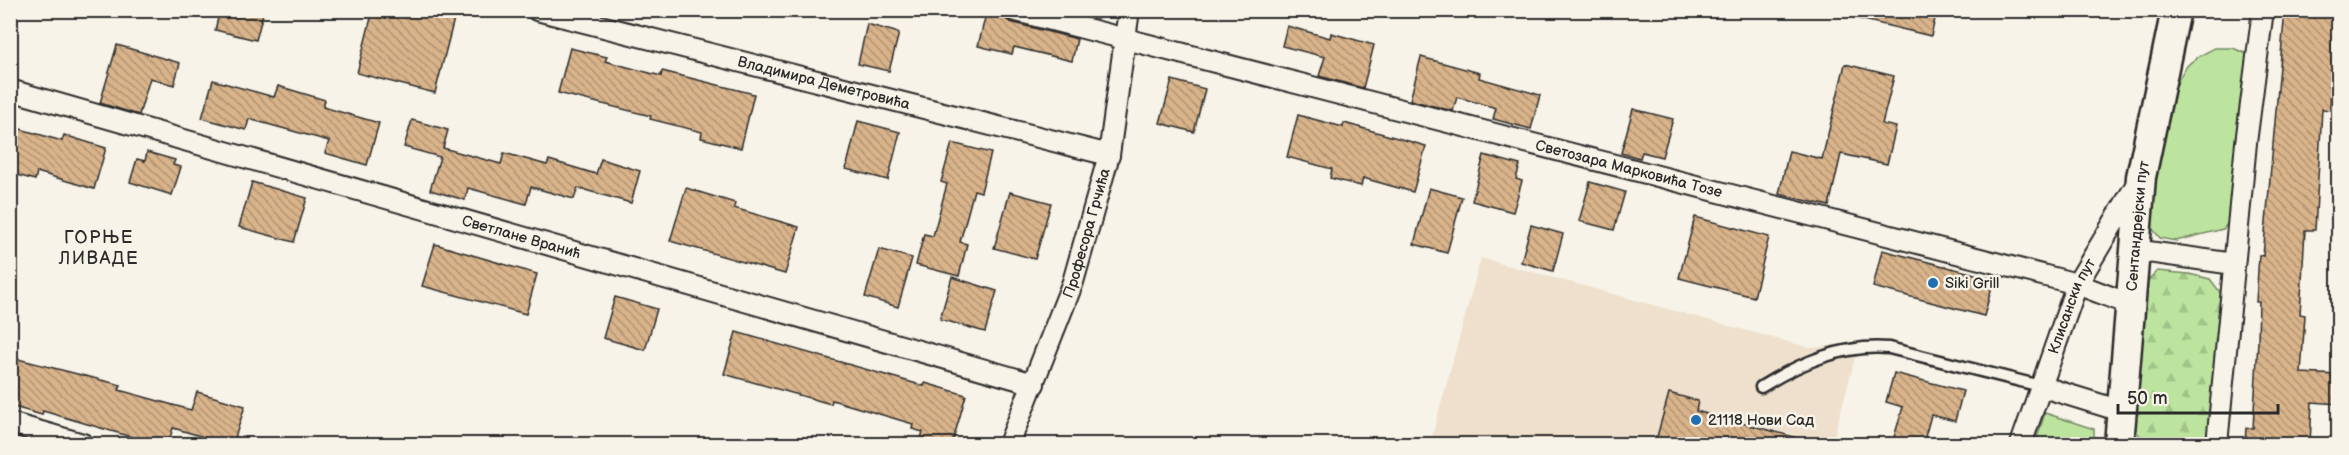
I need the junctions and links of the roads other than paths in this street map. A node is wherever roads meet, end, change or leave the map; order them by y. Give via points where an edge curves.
1 (537, 10) edge
2 (1013, 10) edge
3 (1129, 10) edge
4 (2175, 10) edge
5 (2263, 10) edge
6 (1126, 39) junction
7 (10, 90) edge
8 (1109, 155) junction
9 (2141, 177) junction
10 (2134, 250) junction
11 (2234, 264) junction
12 (2077, 284) junction
13 (2129, 304) junction
14 (1034, 384) junction
15 (2040, 386) junction
16 (1761, 387) dead end
17 (2121, 411) junction
18 (10, 423) edge
19 (83, 444) edge
20 (1009, 444) edge
21 (2021, 444) edge
22 (2119, 444) edge
23 (2217, 444) edge

1 - 8 street, Владимира Деметровића
2 - 6 street, Светозара Марковића Тозе
3 - 6 street, Професора Грчића
4 - 9 main road, Сентандрејски пут
5 - 11 street
6 - 8 street, Професора Грчића
6 - 12 street, Светозара Марковића Тозе
7 - 14 street, Светлане Вранић
8 - 14 street, Професора Грчића via 1073,282
9 - 10 main road, Сентандрејски пут
9 - 12 street, Клисански пут
10 - 11 street
10 - 13 main road, Сентандрејски пут
11 - 23 street
12 - 13 street, Светозара Марковића Тозе
12 - 15 street, Клисански пут
13 - 17 main road, Сентандрејски пут
14 - 20 street, Професора Грчића
15 - 16 lane via 1872,346 1830,354
15 - 17 street
15 - 21 street, Клисански пут
17 - 22 main road, Сентандрејски пут
18 - 19 street

